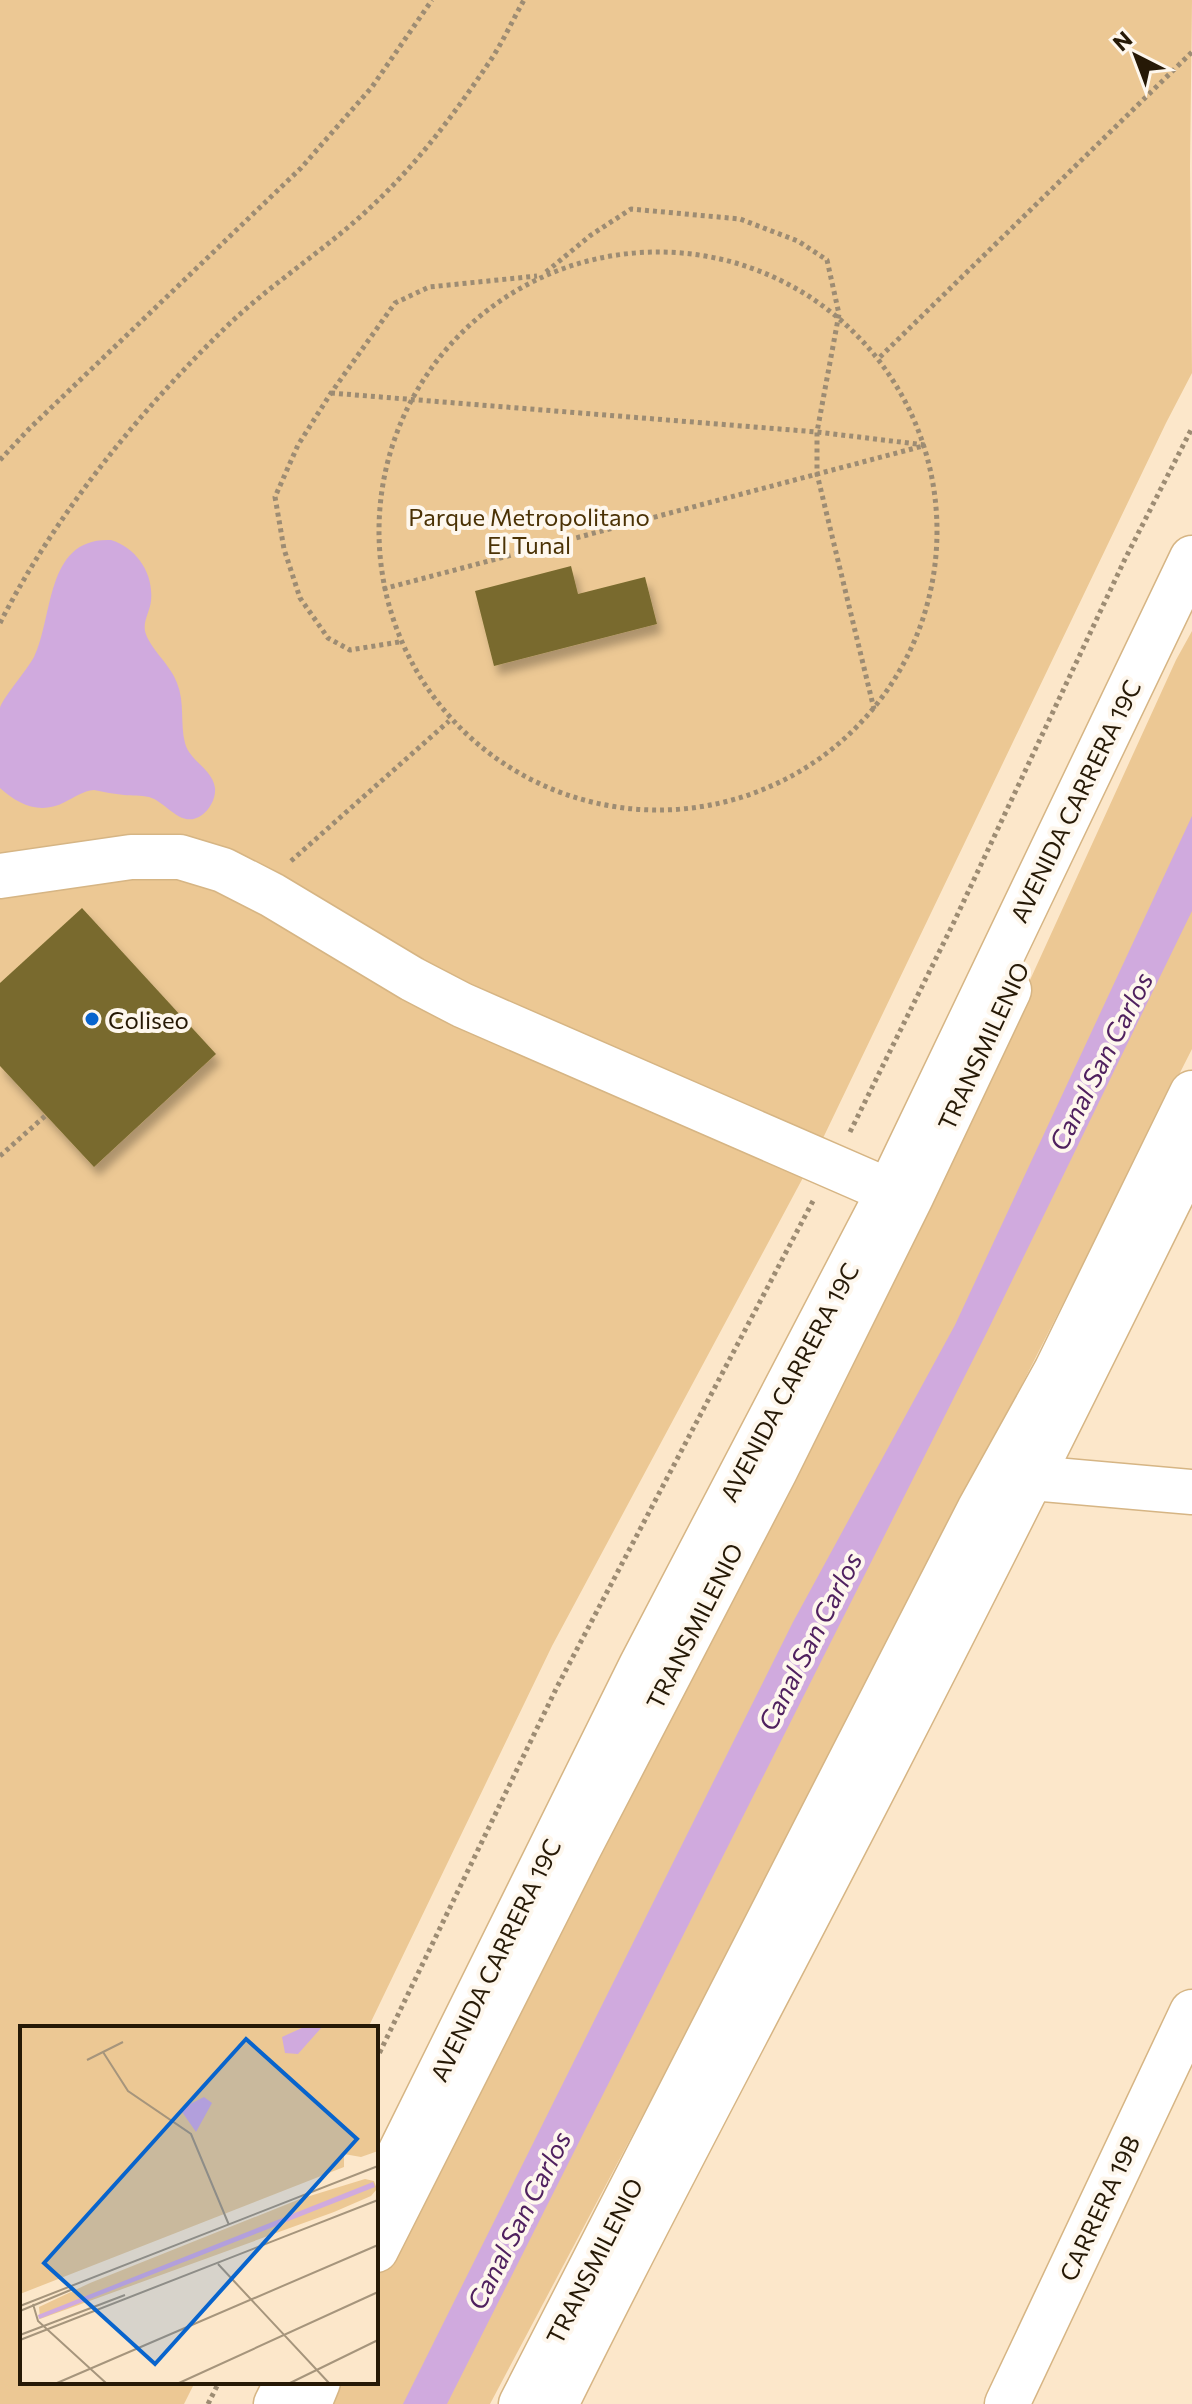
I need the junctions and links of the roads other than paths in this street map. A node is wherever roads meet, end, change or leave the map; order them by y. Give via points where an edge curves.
1 (1192, 558) edge
2 (1192, 609) edge
3 (0, 876) edge
4 (1192, 1093) edge
5 (1192, 1154) edge
6 (889, 1191) junction
7 (1032, 1478) junction
8 (1192, 1492) edge
9 (1192, 2012) edge
10 (378, 2197) edge
11 (378, 2246) edge
12 (286, 2384) edge
13 (317, 2384) edge
14 (276, 2404) edge
15 (309, 2404) edge
16 (521, 2404) edge
17 (556, 2404) edge
18 (1007, 2404) edge

1 - 6 main road, AVENIDA CARRERA 19C
2 - 11 main road, TRANSMILENIO via 775,1471
3 - 6 main road via 131,857 180,857 223,870 462,1005
4 - 16 main road, TRANSMILENIO via 1056,1371 965,1537
5 - 7 main road
6 - 10 main road, AVENIDA CARRERA 19C via 641,1666
7 - 8 main road
7 - 17 main road
9 - 18 main road, CARRERA 19B
12 - 14 main road
13 - 15 main road

